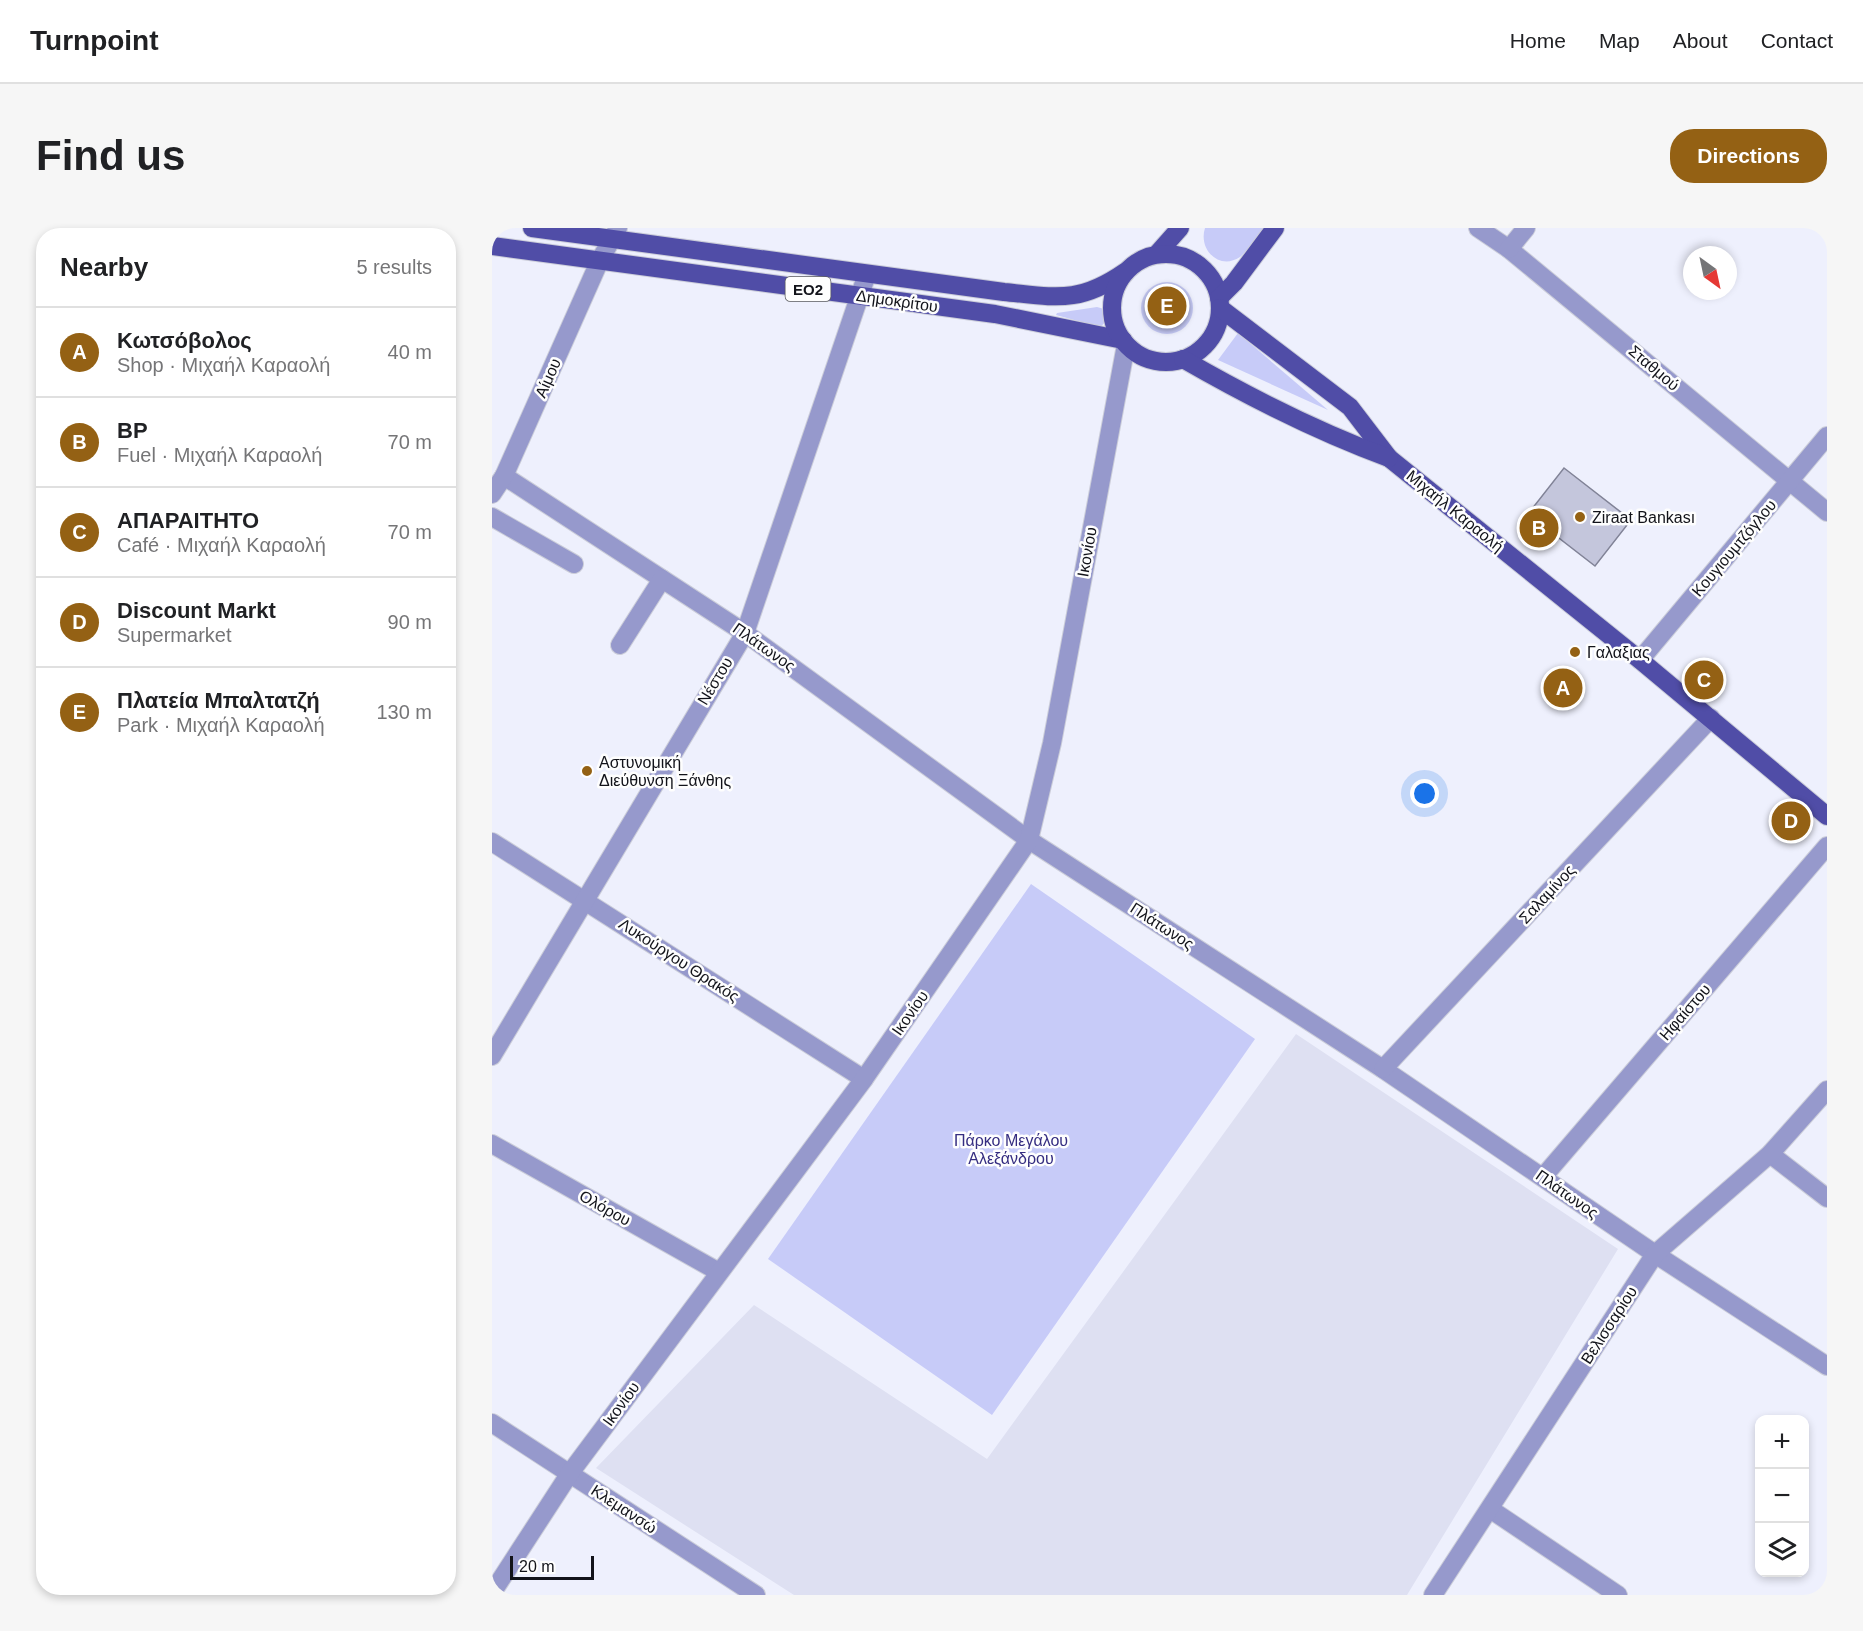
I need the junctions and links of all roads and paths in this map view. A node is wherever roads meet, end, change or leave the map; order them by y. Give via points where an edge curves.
1 (532, 228) edge
2 (1180, 228) edge
3 (1275, 228) edge
4 (1478, 228) edge
5 (1526, 228) edge
6 (615, 233) edge
7 (492, 246) edge
8 (1509, 249) junction
9 (1157, 254) junction
10 (600, 260) junction
11 (1125, 272) junction
12 (867, 274) junction
13 (859, 296) junction
14 (1220, 303) junction
15 (1125, 343) junction
16 (1183, 359) junction
17 (1827, 436) edge
18 (1389, 458) junction
19 (504, 476) junction
20 (1790, 481) junction
21 (492, 494) edge
22 (1827, 512) edge
23 (492, 517) edge
24 (574, 564) dead end
25 (662, 579) junction
26 (745, 633) junction
27 (620, 645) dead end
28 (1640, 660) junction
29 (1711, 718) junction
30 (1827, 816) edge
31 (1029, 840) junction
32 (492, 843) edge
33 (1827, 846) edge
34 (585, 900) junction
35 (492, 1056) edge
36 (1383, 1069) junction
37 (864, 1079) junction
38 (1827, 1090) edge
39 (492, 1144) edge
40 (1770, 1154) junction
41 (1543, 1177) junction
42 (1827, 1198) edge
43 (1655, 1254) junction
44 (718, 1272) junction
45 (1827, 1366) edge
46 (492, 1423) edge
47 (570, 1473) junction
48 (1490, 1509) junction
49 (492, 1593) edge
50 (753, 1594) edge
51 (1433, 1595) edge
52 (1618, 1595) edge

1 - 6 main road, Δημοκρίτου / ΕΟ2
2 - 9 main road, ΕΟ2
3 - 14 main road
4 - 8 street, Σταθμού
5 - 8 street
6 - 10 street, Αίμου
6 - 12 main road, Δημοκρίτου / ΕΟ2
7 - 10 main road, Δημοκρίτου / ΕΟ2
8 - 20 street, Σταθμού
9 - 11 main road, ΕΟ2 via 1139,260
9 - 14 main road via 1174,254 1204,268 1214,282
10 - 13 main road, Δημοκρίτου / ΕΟ2
10 - 19 street, Αίμου
11 - 12 main road, Δημοκρίτου / ΕΟ2 via 1088,293 1057,297
11 - 15 main road via 1112,306 1114,324
12 - 13 street, Νέστου
13 - 15 main road, Δημοκρίτου / ΕΟ2 via 995,314
13 - 26 street, Νέστου
14 - 16 main road via 1210,340
14 - 18 main road, Μιχαήλ Καραολή via 1350,407
15 - 16 main road, ΕΟ2 via 1152,360
15 - 31 street, Ικονίου via 1052,743
16 - 18 main road, Μιχαήλ Καραολή via 1312,426
17 - 20 street, Κουγιουμτζόγλου
18 - 28 main road, Μιχαήλ Καραολή
19 - 21 street, Αίμου
19 - 25 street, Πλάτωνος
20 - 22 street, Σταθμού
20 - 28 street, Κουγιουμτζόγλου
23 - 24 street
25 - 26 street, Πλάτωνος
25 - 27 street
26 - 31 street, Πλάτωνος
26 - 34 street, Νέστου
28 - 29 main road, Μιχαήλ Καραολή
29 - 30 main road, Μιχαήλ Καραολή
29 - 36 street, Σαλαμίνος
31 - 36 street, Πλάτωνος
31 - 37 street, Ικονίου
32 - 34 street, Λυκούργου Θρακός
33 - 41 street, Ηφαίστου
34 - 35 street, Νέστου
34 - 37 street, Λυκούργου Θρακός
36 - 41 street, Πλάτωνος
37 - 44 street, Ικονίου
38 - 40 street, Βελισσαρίου
39 - 44 street, Ολόρου
40 - 42 street
40 - 43 street, Βελισσαρίου
41 - 43 street, Πλάτωνος
43 - 45 street, Πλάτωνος
43 - 48 street, Βελισσαρίου
44 - 47 street, Ικονίου
46 - 47 street, Κλεμανσώ
47 - 49 street, Ικονίου
47 - 50 street, Κλεμανσώ
48 - 51 street, Βελισσαρίου
48 - 52 street

